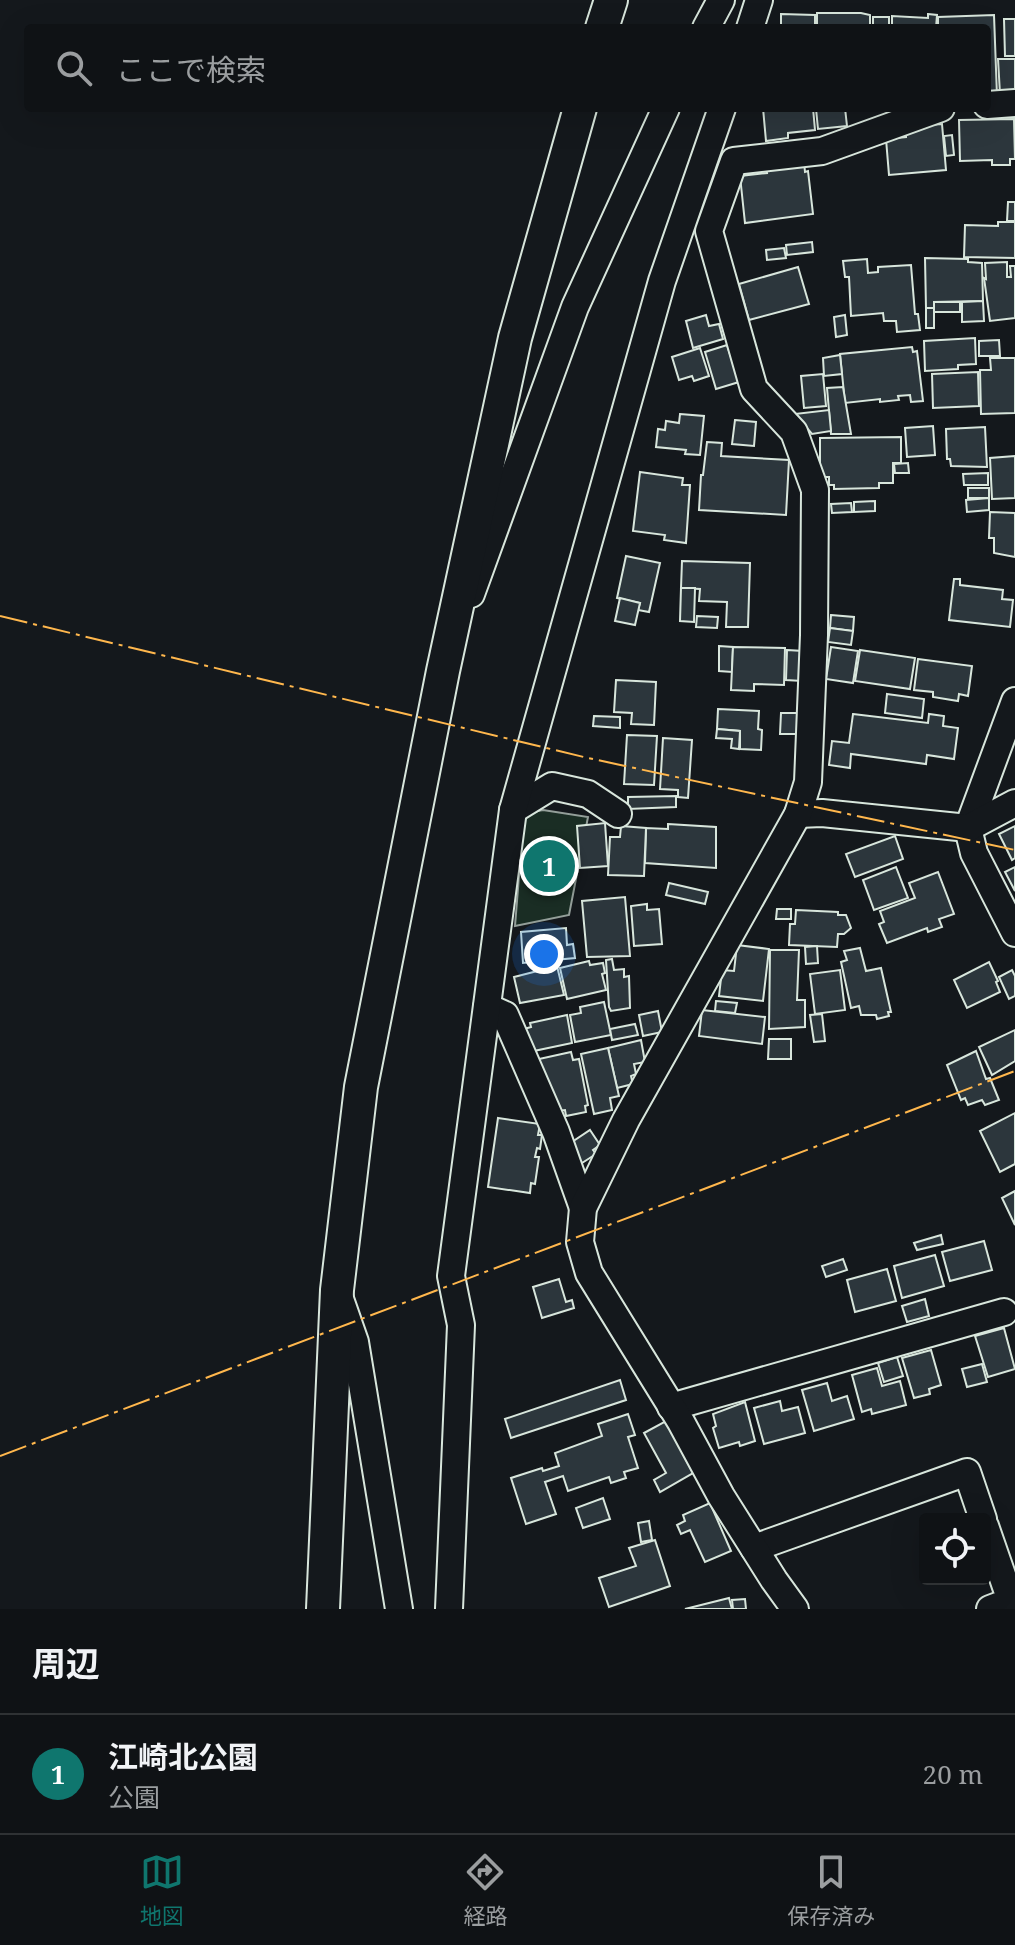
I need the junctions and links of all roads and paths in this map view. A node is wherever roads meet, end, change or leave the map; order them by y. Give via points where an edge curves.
1 (611, 0) edge
2 (721, 0) edge
3 (759, 0) edge
4 (603, 24) edge
5 (708, 24) edge
6 (751, 24) edge
7 (1015, 103) edge
8 (991, 105) edge
9 (579, 112) edge
10 (664, 112) edge
11 (721, 112) edge
12 (930, 112) edge
13 (443, 671) junction
14 (1015, 701) edge
15 (1015, 803) edge
16 (513, 810) junction
17 (618, 814) dead end
18 (798, 814) junction
19 (968, 828) junction
20 (1015, 933) edge
21 (487, 1007) junction
22 (583, 1208) junction
23 (337, 1290) junction
24 (1004, 1312) dead end
25 (671, 1407) junction
26 (981, 1513) edge
27 (991, 1543) edge
28 (754, 1548) junction
29 (323, 1609) edge
30 (399, 1609) edge
31 (449, 1609) edge
32 (795, 1609) edge
33 (990, 1609) edge

1 - 4 street
2 - 5 street
3 - 6 street
7 - 8 street
9 - 13 street via 515,338
10 - 13 street via 575,307
11 - 16 street via 662,281
12 - 18 street via 822,151 734,161 709,231 754,389 794,432 815,490 808,782
13 - 23 street via 361,1087
14 - 19 street
15 - 19 street
16 - 17 street via 552,786 588,794
16 - 21 street
18 - 19 street
18 - 22 street via 626,1120
19 - 20 street via 974,853
21 - 22 street via 505,1015
21 - 31 street via 451,1276 461,1325
22 - 25 street via 580,1242 589,1273
23 - 29 street
23 - 30 street via 355,1342
24 - 25 street
25 - 28 street
26 - 28 street via 967,1472
27 - 33 street via 1011,1601
28 - 32 street

